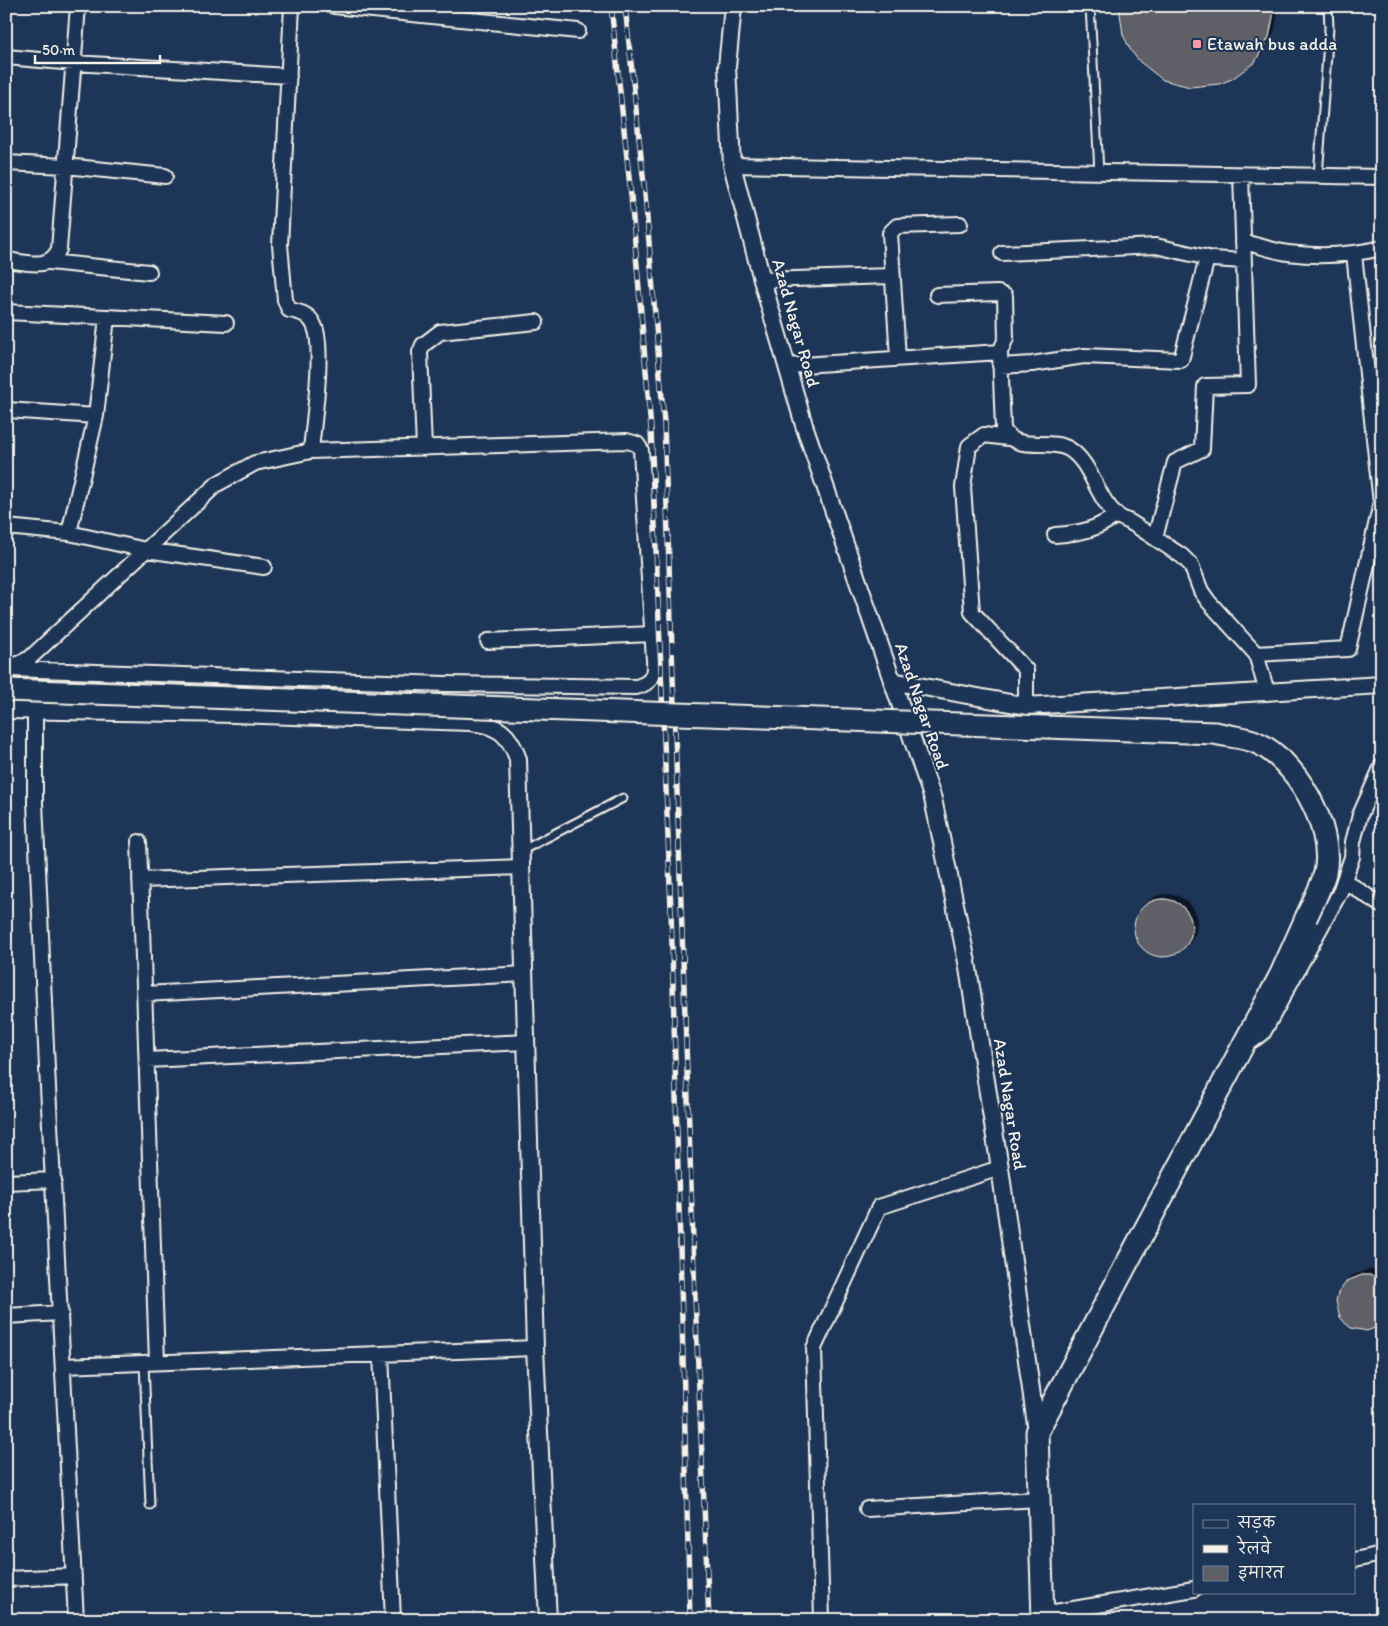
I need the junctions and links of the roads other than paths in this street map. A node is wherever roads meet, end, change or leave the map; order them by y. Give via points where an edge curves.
1 (78, 6) edge
2 (292, 6) edge
3 (733, 6) edge
4 (1090, 6) edge
5 (1328, 6) edge
6 (342, 7) edge
7 (578, 31) dead end
8 (6, 56) edge
9 (74, 63) junction
10 (289, 76) junction
11 (6, 163) edge
12 (732, 164) junction
13 (65, 166) junction
14 (1099, 172) junction
15 (1241, 174) junction
16 (165, 176) dead end
17 (1318, 176) junction
18 (1382, 177) edge
19 (960, 224) dead end
20 (1243, 242) junction
21 (1382, 248) edge
22 (1002, 253) dead end
23 (1354, 254) junction
24 (1207, 258) junction
25 (6, 260) edge
26 (1243, 261) junction
27 (49, 262) junction
28 (149, 272) dead end
29 (892, 276) junction
30 (762, 280) junction
31 (937, 295) dead end
32 (6, 312) edge
33 (107, 317) junction
34 (536, 322) dead end
35 (226, 323) dead end
36 (1000, 352) junction
37 (898, 358) junction
38 (787, 366) junction
39 (1000, 366) junction
40 (6, 410) edge
41 (96, 416) junction
42 (1008, 438) junction
43 (424, 448) junction
44 (311, 452) junction
45 (1117, 515) junction
46 (6, 527) edge
47 (69, 533) junction
48 (1055, 535) dead end
49 (1154, 538) junction
50 (146, 550) junction
51 (264, 567) dead end
52 (653, 634) junction
53 (488, 641) dead end
54 (1256, 654) junction
55 (8, 676) edge
56 (892, 681) junction
57 (1382, 685) edge
58 (1267, 692) junction
59 (1026, 706) junction
60 (6, 710) edge
61 (34, 711) junction
62 (1382, 766) edge
63 (623, 798) dead end
64 (139, 842) dead end
65 (521, 859) junction
66 (140, 880) junction
67 (1345, 881) junction
68 (1382, 906) edge
69 (524, 974) junction
70 (144, 994) junction
71 (1247, 1038) junction
72 (526, 1042) junction
73 (146, 1060) junction
74 (1000, 1168) junction
75 (54, 1180) junction
76 (6, 1182) edge
77 (61, 1314) junction
78 (6, 1316) edge
79 (535, 1348) junction
80 (381, 1354) junction
81 (151, 1363) junction
82 (63, 1366) junction
83 (1037, 1432) junction
84 (1038, 1499) junction
85 (150, 1505) dead end
86 (867, 1509) dead end
87 (1382, 1554) edge
88 (1356, 1560) edge
89 (74, 1576) junction
90 (6, 1579) edge
91 (1193, 1589) edge
92 (1043, 1617) edge
93 (76, 1620) edge
94 (393, 1620) edge
95 (548, 1620) edge
96 (822, 1620) edge

1 - 9 street
2 - 10 street
3 - 12 street, Azad Nagar Road via 727,67
4 - 14 lane
5 - 17 lane
6 - 7 street
8 - 9 street
9 - 10 street
9 - 13 street
10 - 44 street via 280,245 285,300 289,310 305,314 314,325 318,344
11 - 13 street
12 - 14 street
12 - 30 street, Azad Nagar Road
13 - 16 street
13 - 27 street via 59,248
14 - 15 street
15 - 17 street
15 - 20 street
17 - 18 street
19 - 29 street via 902,225 892,229 889,240
20 - 23 street via 1287,253
20 - 26 street
21 - 23 street
22 - 24 street via 1156,246
23 - 54 street via 1381,503 1348,649
24 - 26 street
24 - 39 street via 1181,360 1084,356
25 - 27 street
26 - 49 street via 1248,385 1205,386 1202,449 1175,462
27 - 28 street
29 - 30 street
29 - 37 street
30 - 38 street, Azad Nagar Road
31 - 36 street via 998,293 1005,296 1006,338
32 - 33 street
33 - 35 street
33 - 41 street
34 - 43 street via 440,332 422,345
36 - 37 street
36 - 39 street
37 - 38 street
38 - 56 street, Azad Nagar Road via 804,425
39 - 42 street via 1003,429
40 - 41 street
41 - 47 street
42 - 45 street via 1014,442 1069,449 1084,464 1096,488
42 - 59 street via 984,435 969,446 963,487 972,612 1026,670
43 - 44 street
43 - 52 street via 627,441 637,444 642,456
44 - 50 street via 255,463 234,473 217,484
45 - 48 street via 1087,531
45 - 49 street
46 - 47 street
47 - 50 street
49 - 54 street via 1191,565 1201,591
50 - 51 street
50 - 55 street
52 - 53 street
52 - 55 street via 654,672 650,681 636,687
54 - 58 street
55 - 71 main road, bridge via 1215,733 1253,741 1282,760 1308,793 1324,831 1325,872 1280,976
56 - 59 street
56 - 74 street, Azad Nagar Road via 933,799 967,962
57 - 58 street
58 - 59 street
60 - 61 street
61 - 65 street via 234,714 487,724 512,742 518,759
61 - 75 street via 36,823
62 - 67 street via 1360,814
63 - 65 lane
64 - 66 street
65 - 66 street
65 - 69 street
66 - 70 street
67 - 68 street
67 - 71 street via 1263,1033 1253,1040
69 - 70 street
69 - 72 street
70 - 73 street
71 - 83 main road
72 - 73 street
72 - 79 street
73 - 81 street
74 - 83 street, Azad Nagar Road
74 - 96 street via 879,1207 814,1348
75 - 76 street
75 - 77 street
77 - 78 street
77 - 82 street
79 - 80 street
79 - 95 street
80 - 81 street
80 - 94 street
81 - 82 street
81 - 85 lane
82 - 89 street
83 - 84 main road
84 - 86 street
84 - 92 main road
87 - 88 street
89 - 90 street
89 - 93 street
91 - 92 street

